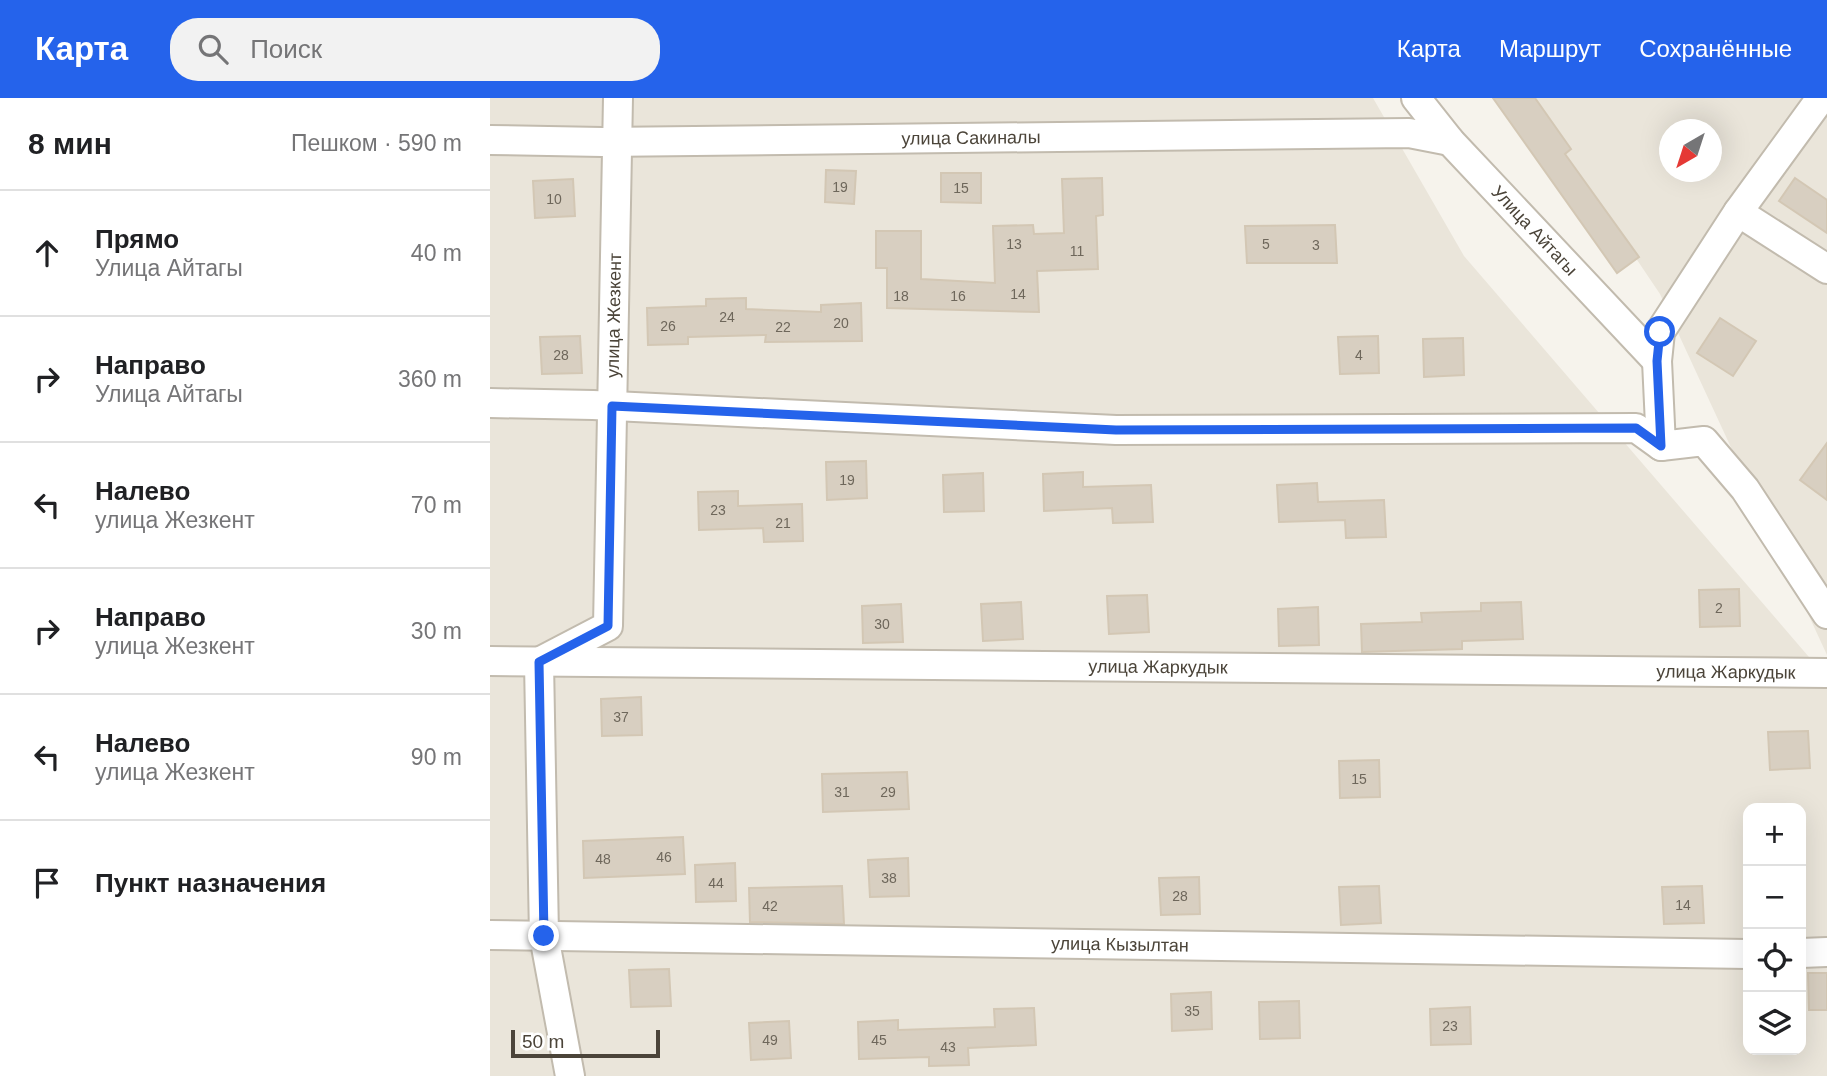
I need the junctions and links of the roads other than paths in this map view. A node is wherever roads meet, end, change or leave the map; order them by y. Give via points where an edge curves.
1 (618, 98) edge
2 (1416, 98) edge
3 (1821, 98) edge
4 (490, 139) edge
5 (617, 141) junction
6 (1450, 141) junction
7 (1738, 212) junction
8 (1827, 269) edge
9 (1657, 361) junction
10 (490, 403) edge
11 (612, 406) junction
12 (1661, 446) junction
13 (1827, 614) edge
14 (490, 662) edge
15 (539, 662) junction
16 (1827, 673) edge
17 (490, 935) edge
18 (544, 936) junction
19 (1827, 952) edge
20 (1806, 953) edge
21 (1743, 954) edge
22 (570, 1076) edge

1 - 5 street, улица Жезкент
2 - 6 street, Улица Айтагы
3 - 7 street
4 - 5 street, улица Сакиналы
5 - 6 street, улица Сакиналы via 1409,133
5 - 11 street, улица Жезкент
6 - 9 street, Улица Айтагы
7 - 8 street
7 - 9 street via 1660,332
9 - 12 street
10 - 11 street
11 - 12 street via 1116,430 1636,428
11 - 15 street, улица Жезкент via 608,626
12 - 13 street via 1704,441 1745,489
14 - 15 street, улица Жаркудык
15 - 16 street, улица Жаркудык
15 - 18 street
17 - 18 street, улица Кызылтан
18 - 21 street, улица Кызылтан
18 - 22 street
19 - 20 street

